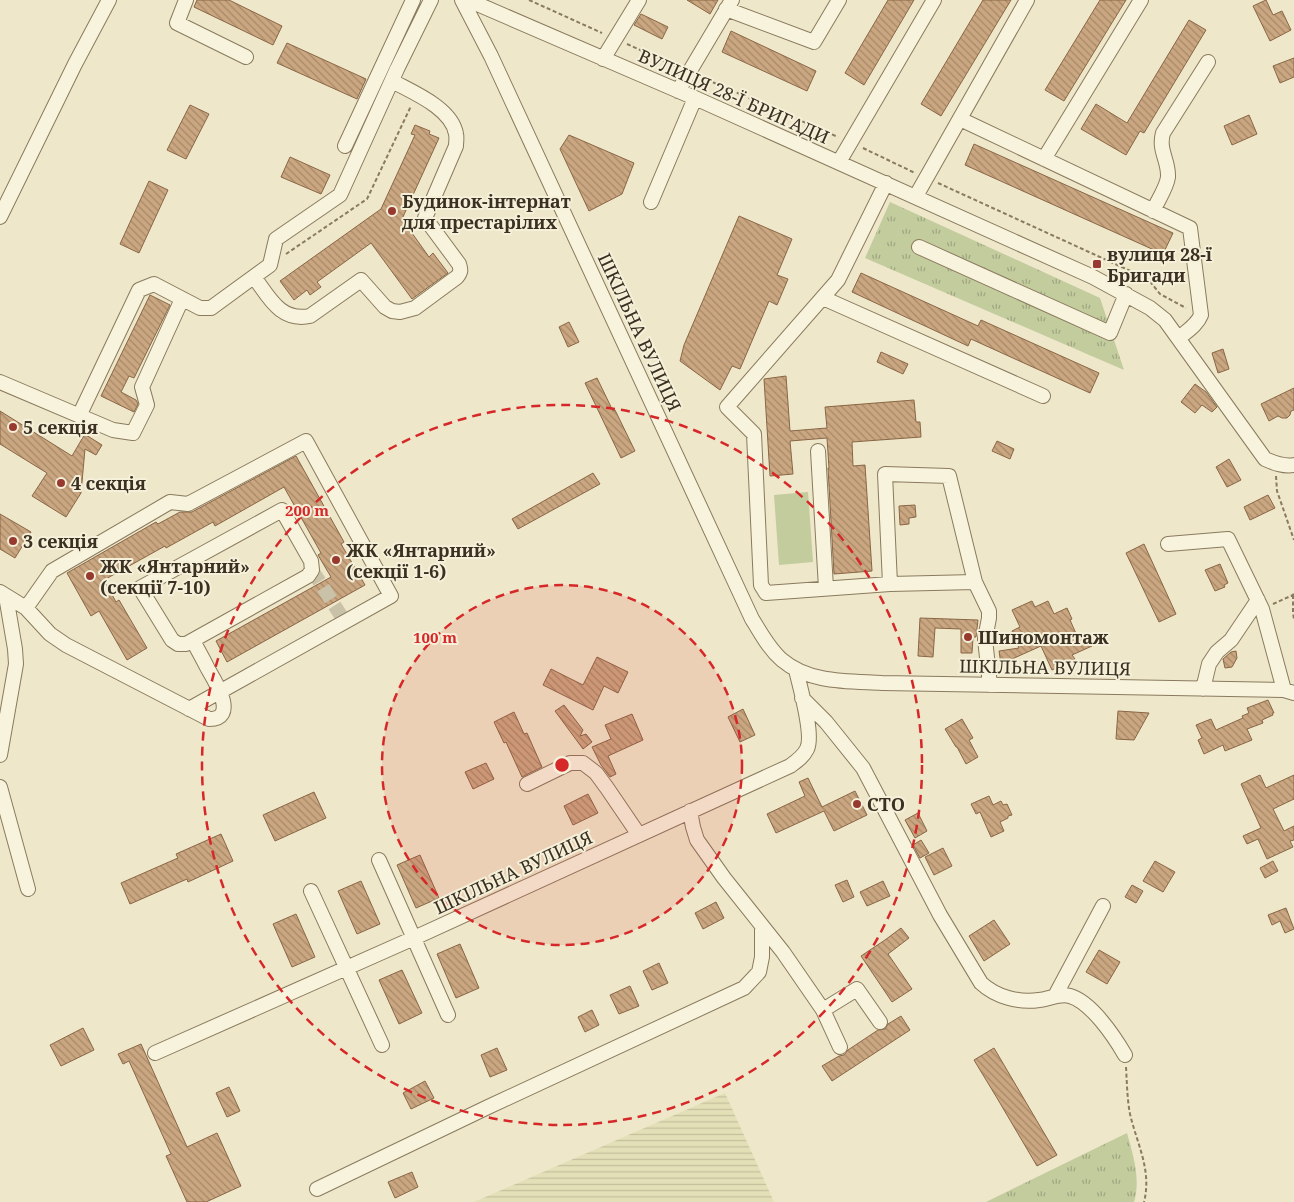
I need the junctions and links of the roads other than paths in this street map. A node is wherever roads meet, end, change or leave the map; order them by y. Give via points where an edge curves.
1 (109, 0) edge
2 (186, 0) edge
3 (414, 0) edge
4 (431, 0) edge
5 (462, 0) edge
6 (468, 0) edge
7 (639, 0) edge
8 (839, 0) edge
9 (934, 0) edge
10 (1028, 0) edge
11 (1141, 0) edge
12 (729, 5) edge
13 (246, 57) dead end
14 (603, 59) junction
15 (1208, 62) dead end
16 (392, 81) junction
17 (678, 90) junction
18 (695, 98) junction
19 (960, 119) junction
20 (345, 146) dead end
21 (1044, 159) junction
22 (839, 162) junction
23 (886, 183) junction
24 (916, 196) junction
25 (651, 202) dead end
26 (1153, 210) junction
27 (0, 217) edge
28 (919, 247) dead end
29 (254, 277) junction
30 (1126, 294) junction
31 (823, 298) junction
32 (182, 299) junction
33 (1179, 338) junction
34 (0, 382) edge
35 (1043, 396) dead end
36 (79, 416) junction
37 (818, 451) dead end
38 (1294, 465) edge
39 (1168, 544) dead end
40 (976, 582) junction
41 (890, 584) junction
42 (826, 588) junction
43 (3, 594) edge
44 (1260, 605) junction
45 (26, 608) junction
46 (193, 641) junction
47 (796, 670) junction
48 (990, 685) junction
49 (1203, 689) junction
50 (220, 691) junction
51 (1291, 692) edge
52 (802, 698) junction
53 (189, 709) junction
54 (0, 755) edge
55 (527, 784) dead end
56 (0, 787) edge
57 (690, 811) junction
58 (639, 835) junction
59 (379, 860) dead end
60 (28, 889) dead end
61 (311, 891) dead end
62 (1103, 906) dead end
63 (762, 926) junction
64 (414, 938) junction
65 (347, 968) junction
66 (1056, 996) junction
67 (823, 1010) junction
68 (448, 1015) dead end
69 (880, 1022) dead end
70 (382, 1045) dead end
71 (840, 1048) dead end
72 (155, 1053) dead end
73 (1125, 1054) road end
74 (317, 1189) dead end

1 - 27 street
2 - 13 street via 177,23
3 - 20 street
4 - 16 street
5 - 47 street, ШКІЛЬНА ВУЛИЦЯ via 752,619 780,659
6 - 14 street, ВУЛИЦЯ 28-Ї БРИГАДИ
7 - 14 street
8 - 12 street via 814,42
9 - 22 street
10 - 19 street
11 - 21 street
12 - 17 street
14 - 17 street, ВУЛИЦЯ 28-Ї БРИГАДИ
15 - 26 street via 1163,133 1161,140 1168,177
16 - 29 street via 340,195 276,238 270,265
16 - 29 street via 435,104 457,135 456,146 424,218 459,264 460,273 415,308 392,311 361,280 310,316 302,318 284,313
17 - 18 street, ВУЛИЦЯ 28-Ї БРИГАДИ
18 - 22 street, ВУЛИЦЯ 28-Ї БРИГАДИ
18 - 25 street
19 - 21 street
19 - 24 street
21 - 26 street
22 - 23 street, ВУЛИЦЯ 28-Ї БРИГАДИ
23 - 24 street, ВУЛИЦЯ 28-Ї БРИГАДИ
23 - 31 street via 838,280
24 - 30 street, ВУЛИЦЯ 28-Ї БРИГАДИ
26 - 33 street via 1190,228 1201,311 1199,320
28 - 30 street via 1110,333
29 - 32 street via 210,308 200,308
30 - 33 street, ВУЛИЦЯ 28-Ї БРИГАДИ via 1165,320
31 - 35 street
31 - 42 street via 727,408 754,434 761,585 766,593
32 - 36 street via 154,284 139,290
32 - 36 street via 142,387 147,405 133,433 113,430
33 - 38 street, ВУЛИЦЯ 28-Ї БРИГАДИ via 1265,459 1276,464
34 - 36 street
37 - 42 street
39 - 44 street via 1228,539
40 - 41 street
40 - 41 street via 949,476 885,474
40 - 48 street via 989,611 985,638
41 - 42 street
43 - 45 street
43 - 54 street via 16,664
44 - 49 street via 1217,652 1209,664
44 - 51 street
45 - 50 street via 52,571 170,502 188,504 306,441 391,596
45 - 53 street via 50,634 66,645
46 - 46 street via 308,576 312,570 311,561 282,510 140,588 172,640 178,644
46 - 50 street
47 - 48 street, ШКІЛЬНА ВУЛИЦЯ via 839,680
47 - 52 street, ШКІЛЬНА ВУЛИЦЯ
48 - 49 street, ШКІЛЬНА ВУЛИЦЯ
49 - 51 street, ШКІЛЬНА ВУЛИЦЯ
50 - 53 street
50 - 53 street via 224,707 219,717 209,718
52 - 57 street, ШКІЛЬНА ВУЛИЦЯ via 809,736 808,748 801,758
52 - 66 street via 863,768 940,915 982,983 988,990 1023,1001
55 - 58 street via 570,763 582,763 608,788
56 - 60 street
57 - 58 street, ШКІЛЬНА ВУЛИЦЯ
57 - 63 street via 697,840
58 - 64 street, ШКІЛЬНА ВУЛИЦЯ
59 - 64 street
61 - 65 street
62 - 66 street
63 - 67 street
63 - 74 street via 759,972 744,988
64 - 65 street, ШКІЛЬНА ВУЛИЦЯ
64 - 68 street
65 - 70 street
65 - 72 street, ШКІЛЬНА ВУЛИЦЯ
66 - 73 street via 1069,996 1090,1008
67 - 69 street via 857,989
67 - 71 street

